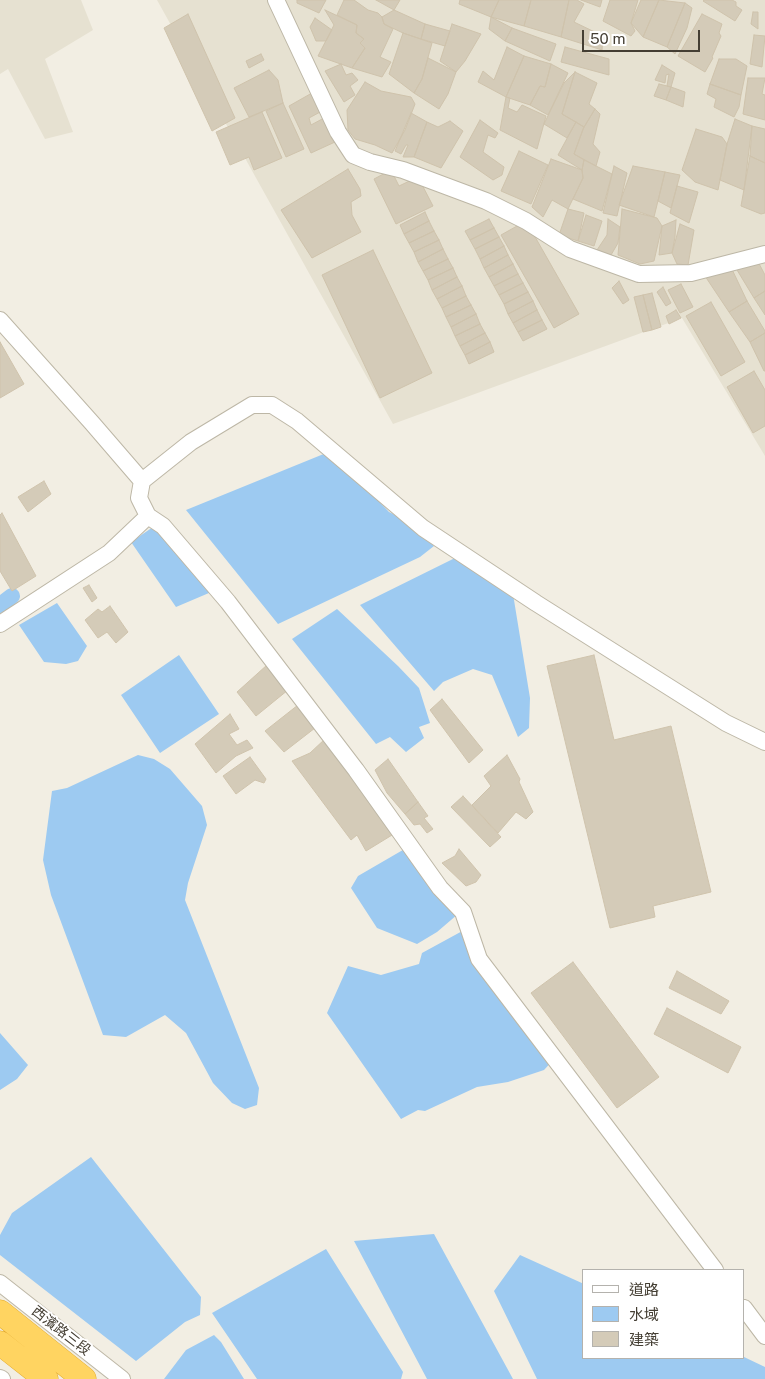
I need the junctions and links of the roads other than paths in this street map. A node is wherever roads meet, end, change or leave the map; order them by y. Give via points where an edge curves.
1 (276, 0) edge
2 (765, 254) edge
3 (0, 320) edge
4 (142, 481) junction
5 (148, 516) junction
6 (0, 624) edge
7 (765, 742) edge
8 (714, 1269) edge
9 (0, 1282) edge
10 (745, 1309) edge
11 (0, 1312) edge
12 (765, 1336) edge
13 (0, 1343) edge
14 (46, 1379) edge
15 (84, 1379) edge
16 (122, 1379) edge

1 - 2 street via 338,132 353,155 486,201 570,249 639,274 690,273
3 - 4 street
4 - 5 street via 139,498
4 - 7 street via 191,442 252,405 272,405 297,421 423,528 726,723
5 - 6 street via 109,553
5 - 8 street via 163,526 228,602 356,770 440,888 463,912 479,959
9 - 16 street, 西濱路三段
10 - 12 street
11 - 15 highway
13 - 14 highway

